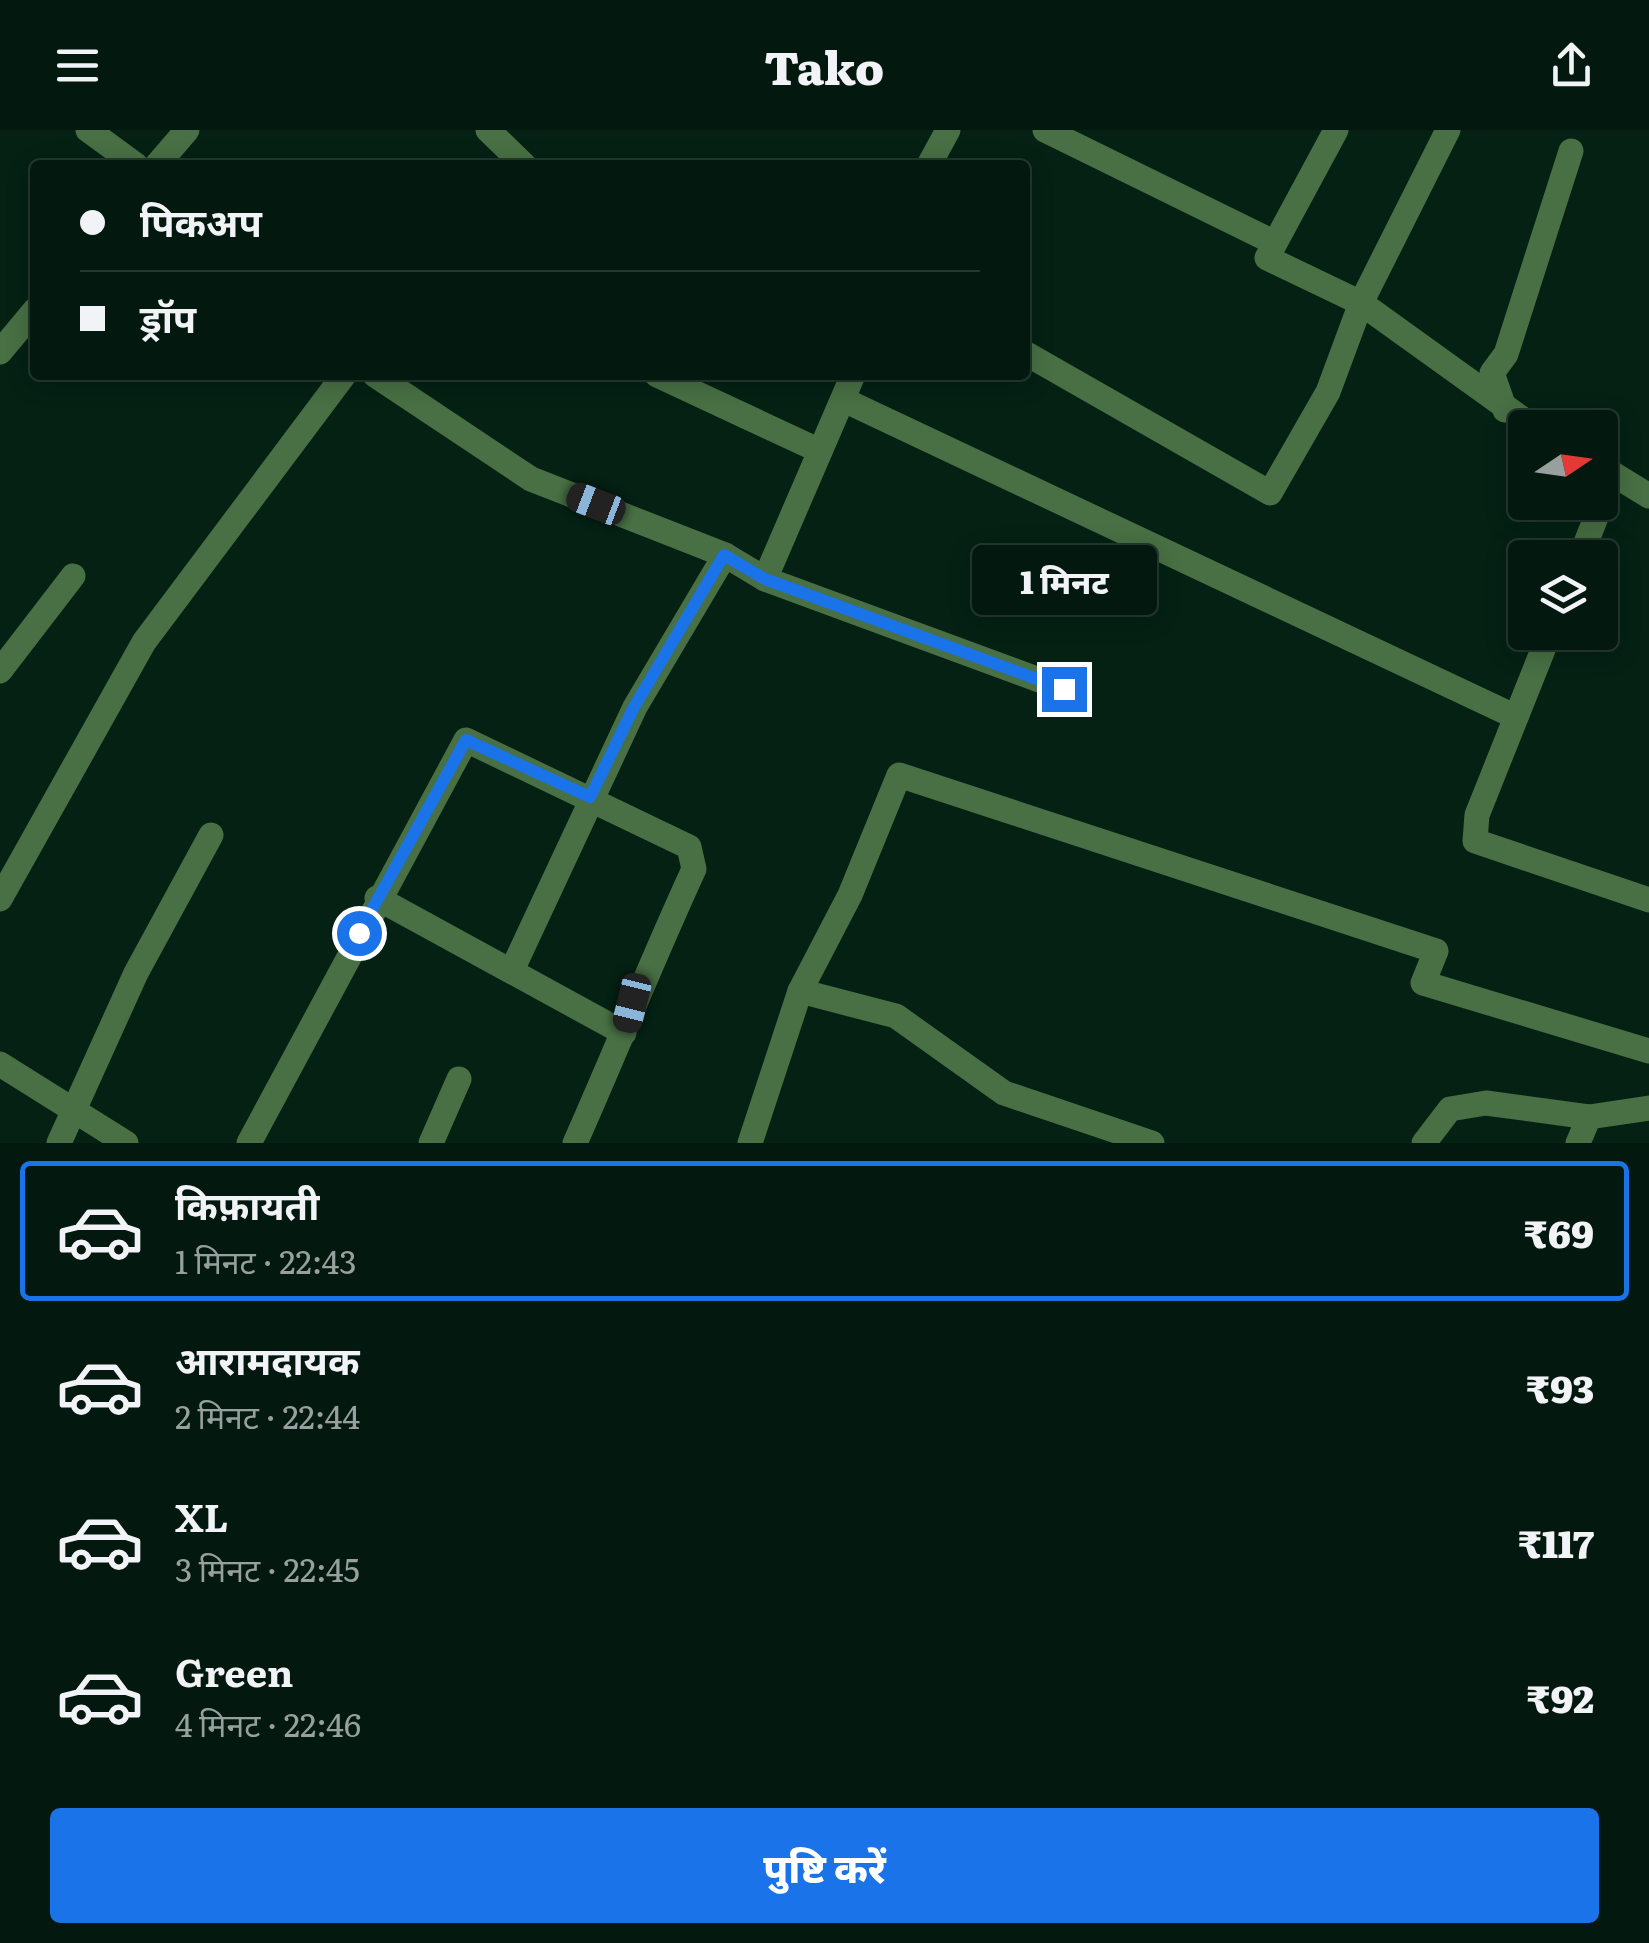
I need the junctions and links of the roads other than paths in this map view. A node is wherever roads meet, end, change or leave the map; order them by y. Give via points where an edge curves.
1 (88, 130) edge
2 (187, 130) edge
3 (488, 130) edge
4 (948, 130) edge
5 (1045, 130) edge
6 (1336, 130) edge
7 (1448, 130) edge
8 (1572, 151) dead end
9 (129, 160) edge
10 (162, 160) edge
11 (519, 160) edge
12 (932, 160) edge
13 (1274, 242) junction
14 (1361, 303) junction
15 (30, 316) edge
16 (0, 352) edge
17 (1030, 356) edge
18 (340, 380) edge
19 (382, 380) edge
20 (668, 380) edge
21 (851, 380) edge
22 (844, 400) junction
23 (1505, 410) junction
24 (1508, 412) edge
25 (820, 451) junction
26 (1618, 477) edge
27 (1649, 496) edge
28 (724, 555) junction
29 (73, 576) dead end
30 (765, 579) junction
31 (1543, 650) edge
32 (0, 671) edge
33 (1064, 689) dead end
34 (1516, 718) junction
35 (590, 797) junction
36 (211, 835) dead end
37 (377, 898) junction
38 (0, 899) edge
39 (1649, 900) edge
40 (512, 968) junction
41 (800, 991) junction
42 (624, 1032) junction
43 (1649, 1051) edge
44 (0, 1064) edge
45 (460, 1079) dead end
46 (1649, 1108) edge
47 (74, 1114) junction
48 (1589, 1117) junction
49 (59, 1143) edge
50 (126, 1143) edge
51 (249, 1143) edge
52 (431, 1143) edge
53 (575, 1143) edge
54 (750, 1143) edge
55 (1152, 1143) edge
56 (1424, 1143) edge
57 (1578, 1143) edge

1 - 9 street
2 - 10 street
3 - 11 street
4 - 12 street
5 - 13 street
6 - 13 street
7 - 14 street
8 - 23 street via 1506,354 1492,373
13 - 14 street via 1267,258
14 - 17 street via 1328,392 1270,493
14 - 23 street
15 - 16 street
18 - 38 street via 144,642
19 - 28 street via 531,479
20 - 25 street
21 - 22 street
22 - 25 street
22 - 34 street
23 - 24 street
25 - 30 street
26 - 27 street
28 - 30 street
28 - 35 street via 634,707
29 - 32 street
30 - 33 street
31 - 34 street
34 - 39 street via 1477,815 1476,841
35 - 37 street via 466,740
35 - 40 street
35 - 42 street via 689,847 694,869
36 - 47 street via 136,973
37 - 40 street
37 - 51 street
40 - 42 street
41 - 43 street via 850,895 899,775 1436,952 1423,983
41 - 54 street
41 - 55 street via 896,1016 1004,1093
42 - 53 street
44 - 47 street
45 - 52 street
46 - 48 street
47 - 49 street
47 - 50 street
48 - 56 street via 1486,1102 1450,1109
48 - 57 street

